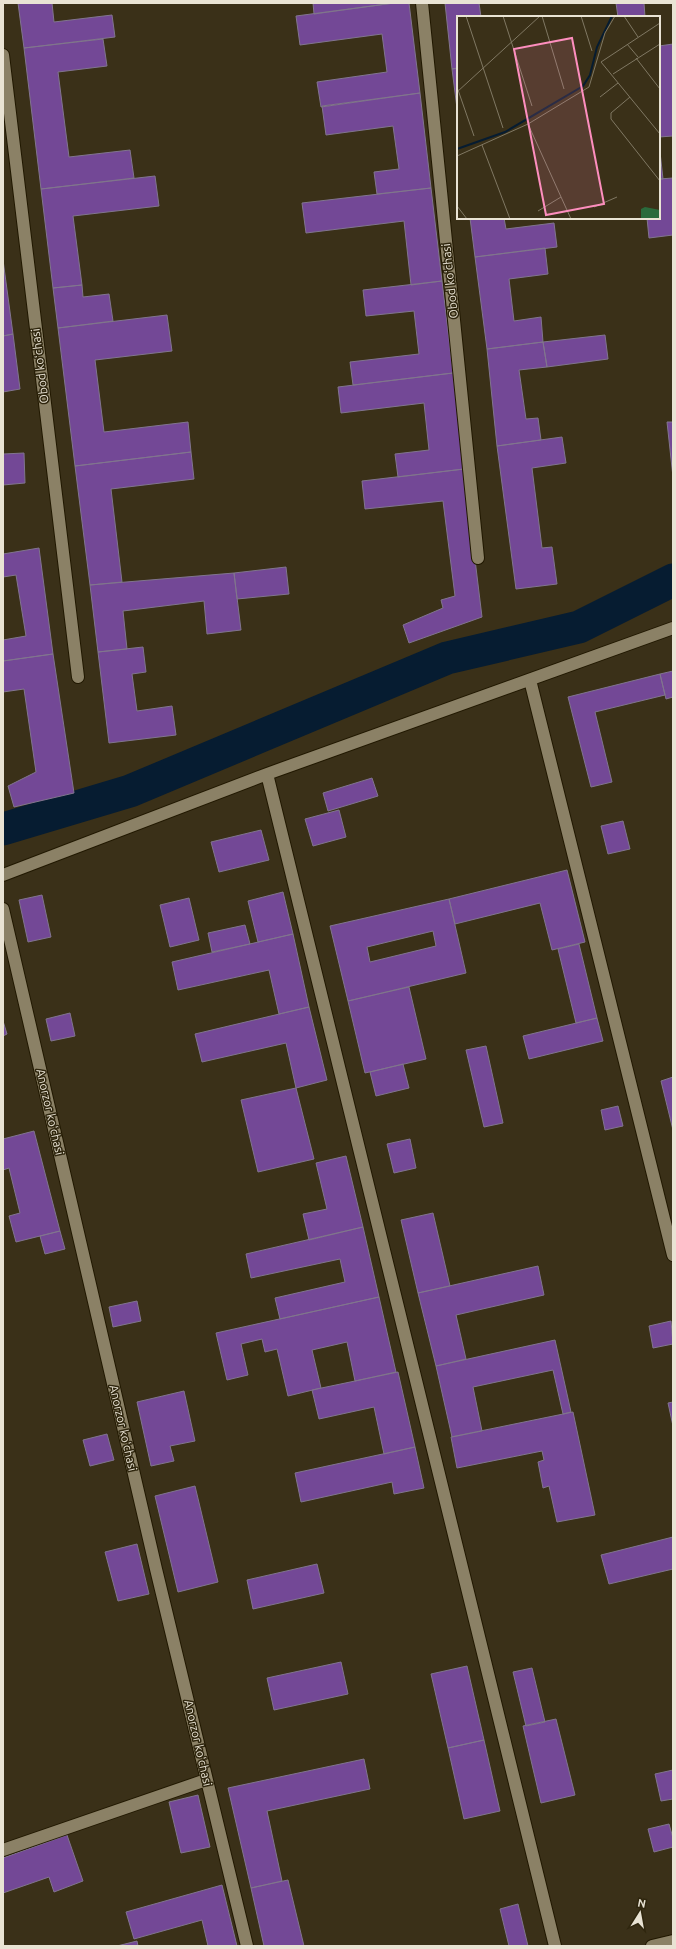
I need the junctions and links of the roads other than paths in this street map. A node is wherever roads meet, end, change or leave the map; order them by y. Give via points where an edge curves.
1 (422, 3) edge
2 (3, 55) edge
3 (478, 558) dead end
4 (673, 628) edge
5 (78, 678) dead end
6 (530, 680) junction
7 (268, 774) junction
8 (3, 875) edge
9 (3, 909) edge
10 (673, 1255) edge
11 (206, 1780) junction
12 (3, 1850) edge
13 (673, 1941) edge
14 (247, 1946) edge
15 (555, 1946) edge
16 (652, 1946) edge

1 - 3 street, Obod koʻchasi
2 - 5 street, Obod koʻchasi
4 - 6 street
6 - 7 street
6 - 10 street
7 - 8 street
7 - 15 street
9 - 11 street, Anorzor koʻchasi
11 - 12 street
11 - 14 street, Anorzor koʻchasi
13 - 16 street

